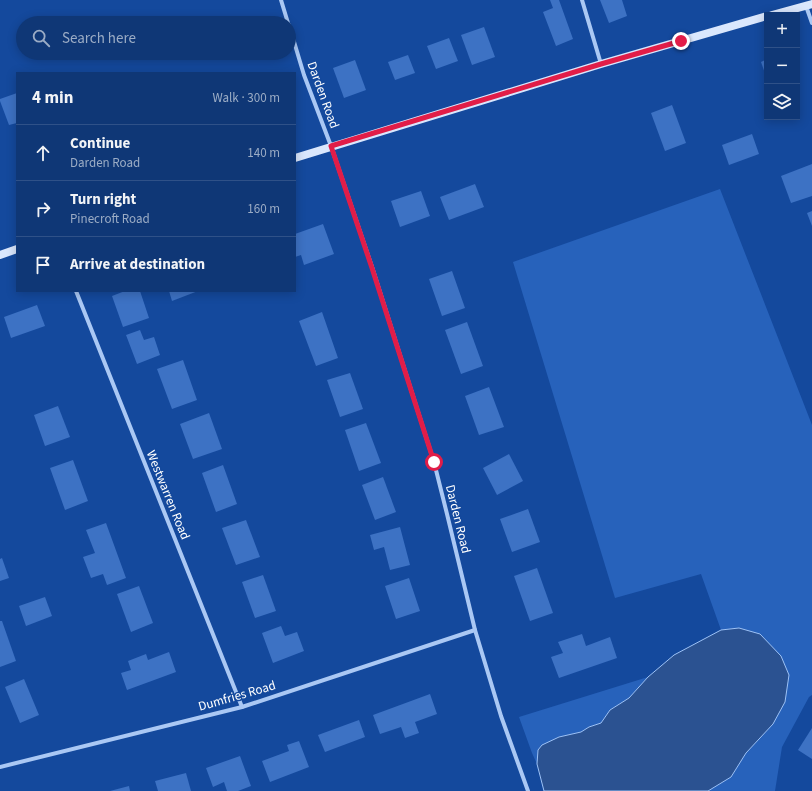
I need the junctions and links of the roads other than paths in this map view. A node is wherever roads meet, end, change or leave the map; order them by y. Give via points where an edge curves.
1 (281, 0) edge
2 (582, 0) edge
3 (809, 5) edge
4 (783, 12) edge
5 (286, 16) edge
6 (764, 17) edge
7 (812, 23) edge
8 (296, 48) edge
9 (601, 64) junction
10 (331, 146) junction
11 (296, 158) edge
12 (16, 250) edge
13 (0, 255) edge
14 (76, 292) edge
15 (475, 630) junction
16 (242, 707) junction
17 (0, 767) edge
18 (528, 791) edge

1 - 5 street, Darden Road
2 - 9 street
3 - 4 street
3 - 7 street
6 - 9 street
8 - 10 street, Darden Road
9 - 10 street
10 - 11 street
10 - 15 street, Darden Road via 434,462
12 - 13 street
14 - 16 street, Westwarren Road
15 - 16 street, Dumfries Road
15 - 18 street, Darden Road via 501,716
16 - 17 street, Dumfries Road

